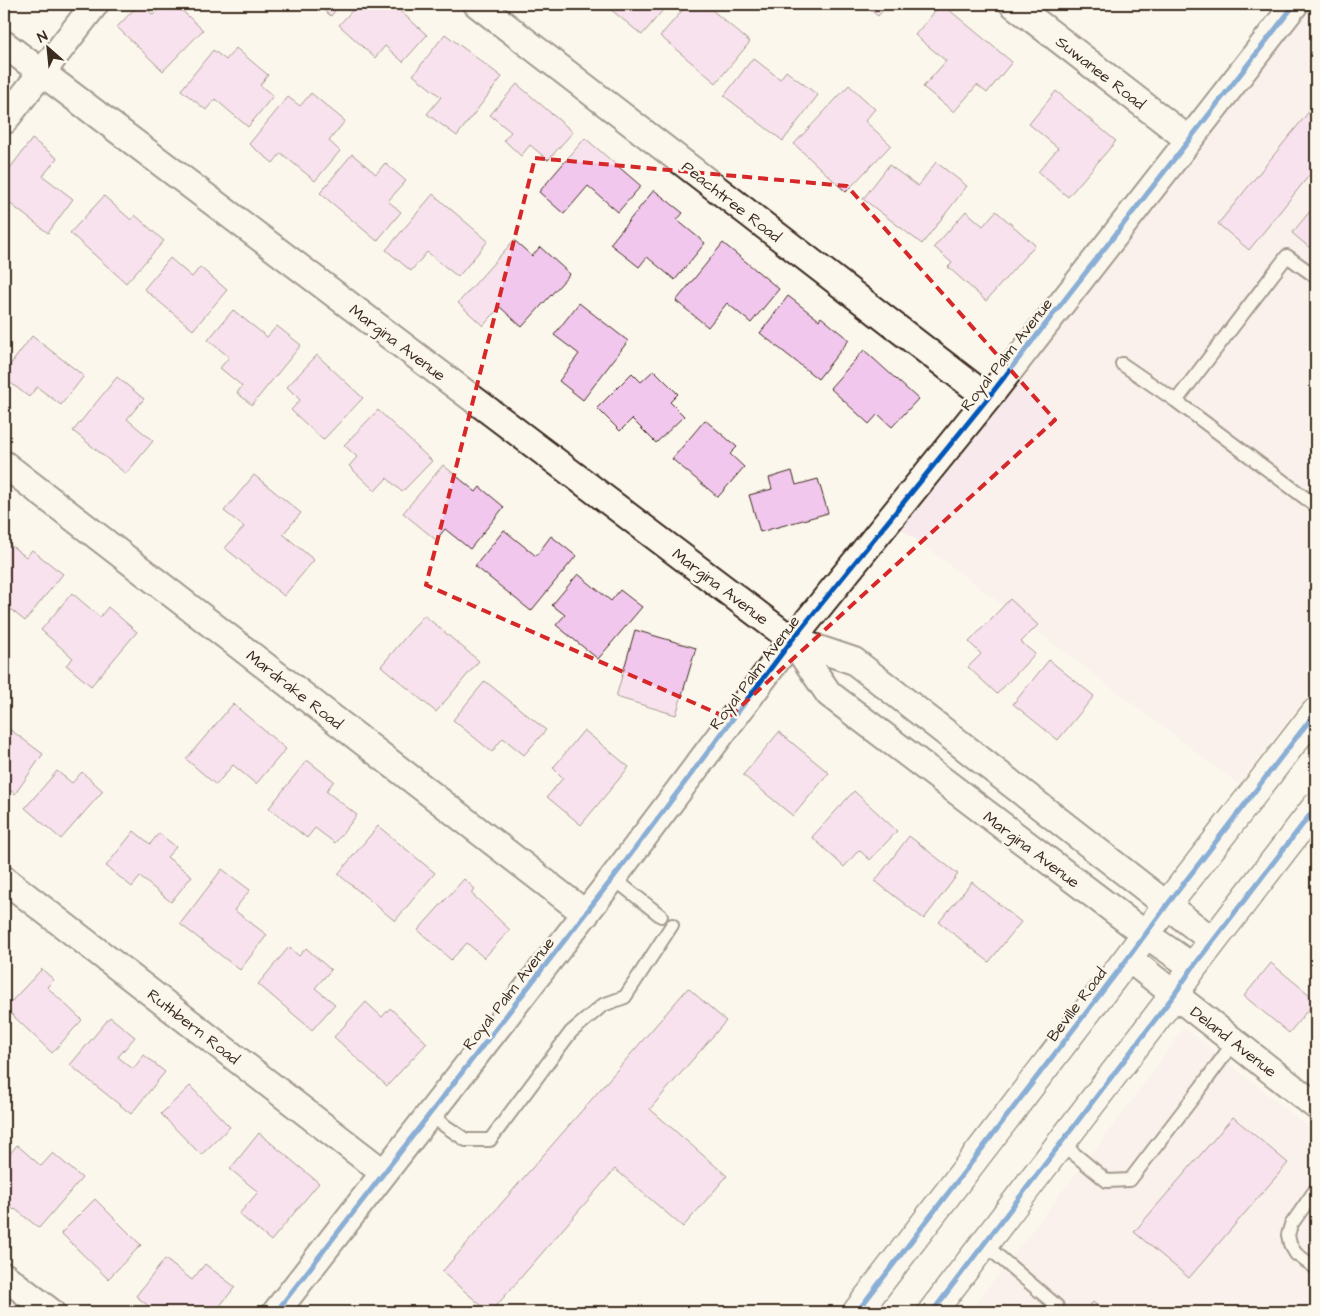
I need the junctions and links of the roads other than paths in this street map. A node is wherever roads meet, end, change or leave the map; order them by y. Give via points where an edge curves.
1 (95, 4) edge
2 (477, 4) edge
3 (1013, 4) edge
4 (1295, 4) edge
5 (4, 44) edge
6 (41, 73) junction
7 (4, 121) edge
8 (1189, 140) junction
9 (1316, 277) edge
10 (1122, 364) dead end
11 (988, 398) junction
12 (1176, 401) junction
13 (4, 464) edge
14 (1316, 506) edge
15 (792, 640) junction
16 (1316, 712) edge
17 (1316, 807) edge
18 (614, 878) junction
19 (4, 879) edge
20 (1167, 905) junction
21 (586, 914) junction
22 (661, 916) dead end
23 (672, 925) dead end
24 (1144, 934) junction
25 (1213, 941) junction
26 (1128, 958) junction
27 (1193, 967) junction
28 (1174, 995) junction
29 (1234, 1042) junction
30 (1316, 1106) edge
31 (429, 1115) junction
32 (1062, 1143) junction
33 (384, 1172) junction
34 (1316, 1189) edge
35 (984, 1244) junction
36 (1316, 1268) edge
37 (4, 1276) edge
38 (1057, 1306) dead end
39 (51, 1312) edge
40 (276, 1312) edge
41 (856, 1312) edge
42 (932, 1312) edge

1 - 6 street
2 - 11 street, Peachtree Road
3 - 8 street, Suwanee Road
4 - 8 street, Royal Palm Avenue
5 - 6 street, Margina Avenue
6 - 7 street
6 - 15 street, Margina Avenue
8 - 11 street, Royal Palm Avenue
9 - 12 lane via 1288,256
10 - 12 lane
11 - 15 street, Royal Palm Avenue
12 - 14 lane
13 - 21 street, Mardrake Road
15 - 18 street, Royal Palm Avenue
15 - 20 street, Margina Avenue via 854,661
15 - 24 street, Margina Avenue via 829,694
16 - 20 main road, Beville Road
17 - 25 main road
18 - 21 street, Royal Palm Avenue
18 - 22 lane
19 - 33 street, Ruthbern Road
20 - 24 main road, Beville Road
20 - 25 street, Margina Avenue
21 - 31 street, Royal Palm Avenue
23 - 31 lane via 625,996 603,1005 571,1032 490,1140 466,1140
24 - 26 main road, Beville Road
24 - 27 street, Margina Avenue
25 - 27 main road
26 - 28 street, Deland Avenue
26 - 41 main road, Beville Road
27 - 28 main road
28 - 29 street, Deland Avenue
28 - 32 main road
29 - 30 street, Deland Avenue
29 - 32 lane via 1130,1180 1107,1181
31 - 33 street, Royal Palm Avenue
32 - 35 main road
33 - 40 street, Royal Palm Avenue
34 - 36 lane via 1291,1225 1288,1235 1296,1254
35 - 38 lane
35 - 42 main road
37 - 39 street

